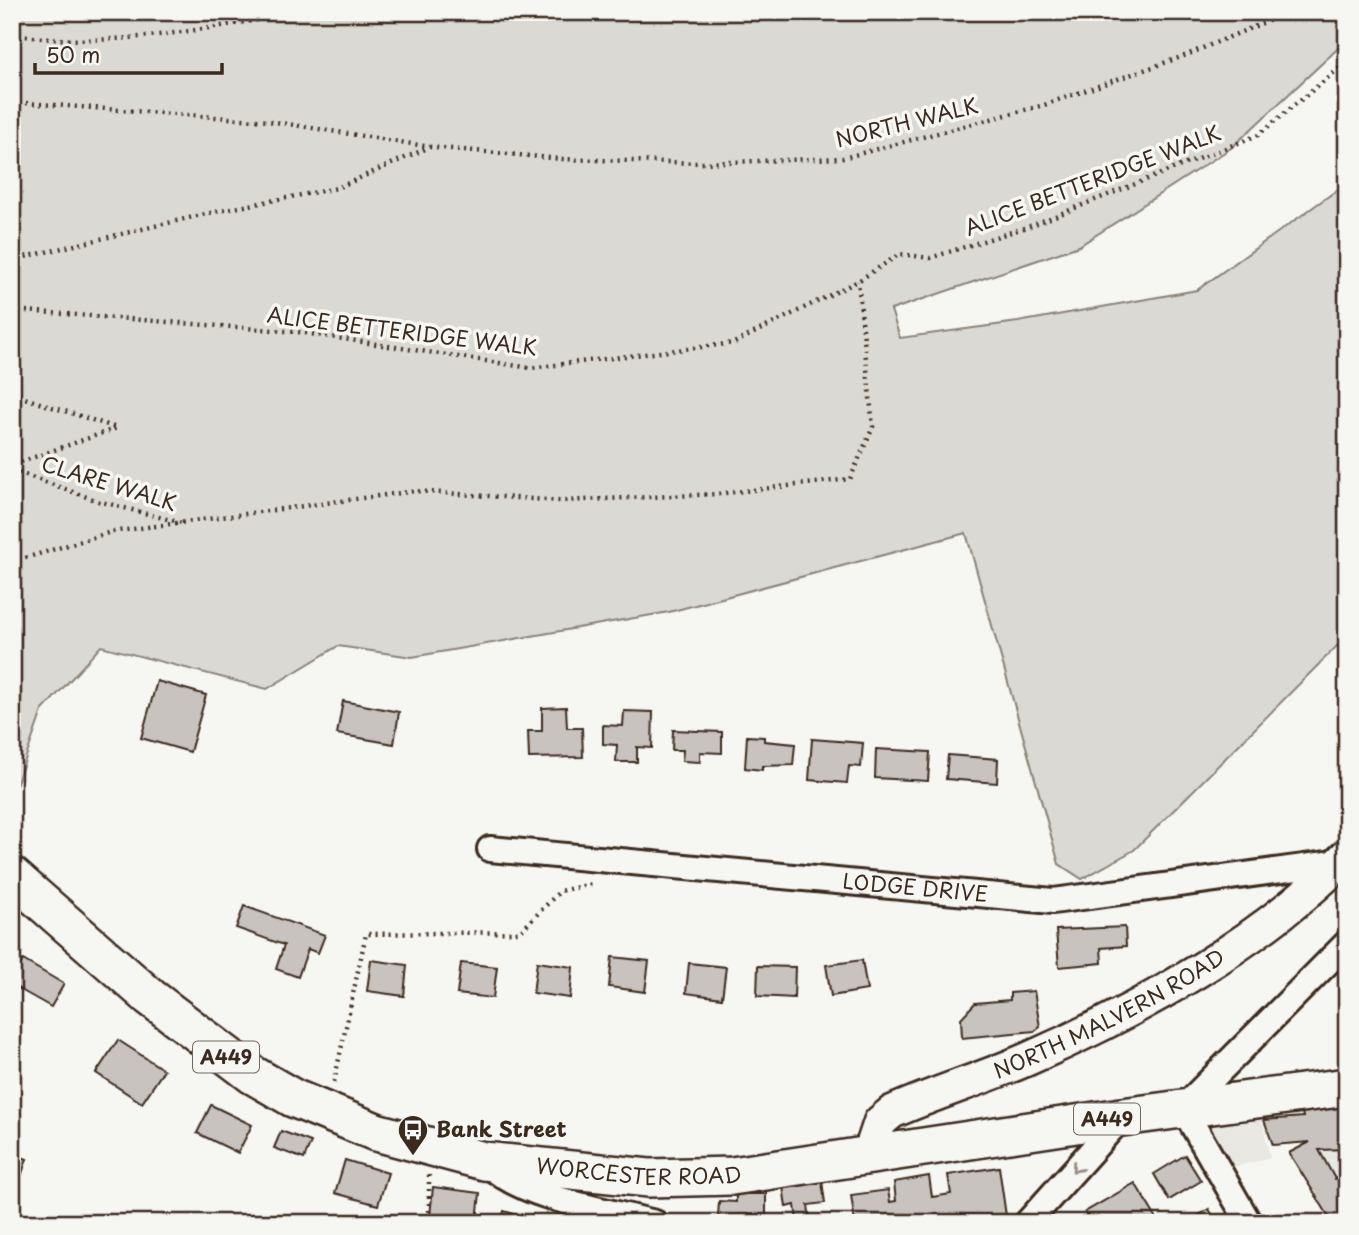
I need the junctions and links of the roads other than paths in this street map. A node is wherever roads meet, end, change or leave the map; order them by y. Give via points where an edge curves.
1 (490, 849) dead end
2 (1344, 859) edge
3 (12, 876) edge
4 (1347, 943) edge
5 (1347, 1087) edge
6 (1183, 1108) junction
7 (1122, 1117) junction
8 (869, 1155) junction
9 (484, 1161) junction
10 (655, 1223) edge
11 (1027, 1223) edge
12 (1249, 1223) edge

1 - 2 street, LODGE DRIVE via 1053,901
2 - 8 main road, NORTH MALVERN ROAD via 1266,928 1129,1009 1030,1058 892,1112 880,1122
3 - 9 highway, WORCESTER ROAD / A449 via 193,1032 253,1075 328,1114
4 - 6 street
5 - 6 highway, WORCESTER ROAD / A449
6 - 7 highway, WORCESTER ROAD / A449
6 - 12 street
7 - 8 highway, WORCESTER ROAD / A449
7 -> 11 street
8 - 9 highway, WORCESTER ROAD / A449 via 732,1176 649,1178
9 - 10 street via 502,1178 545,1194

